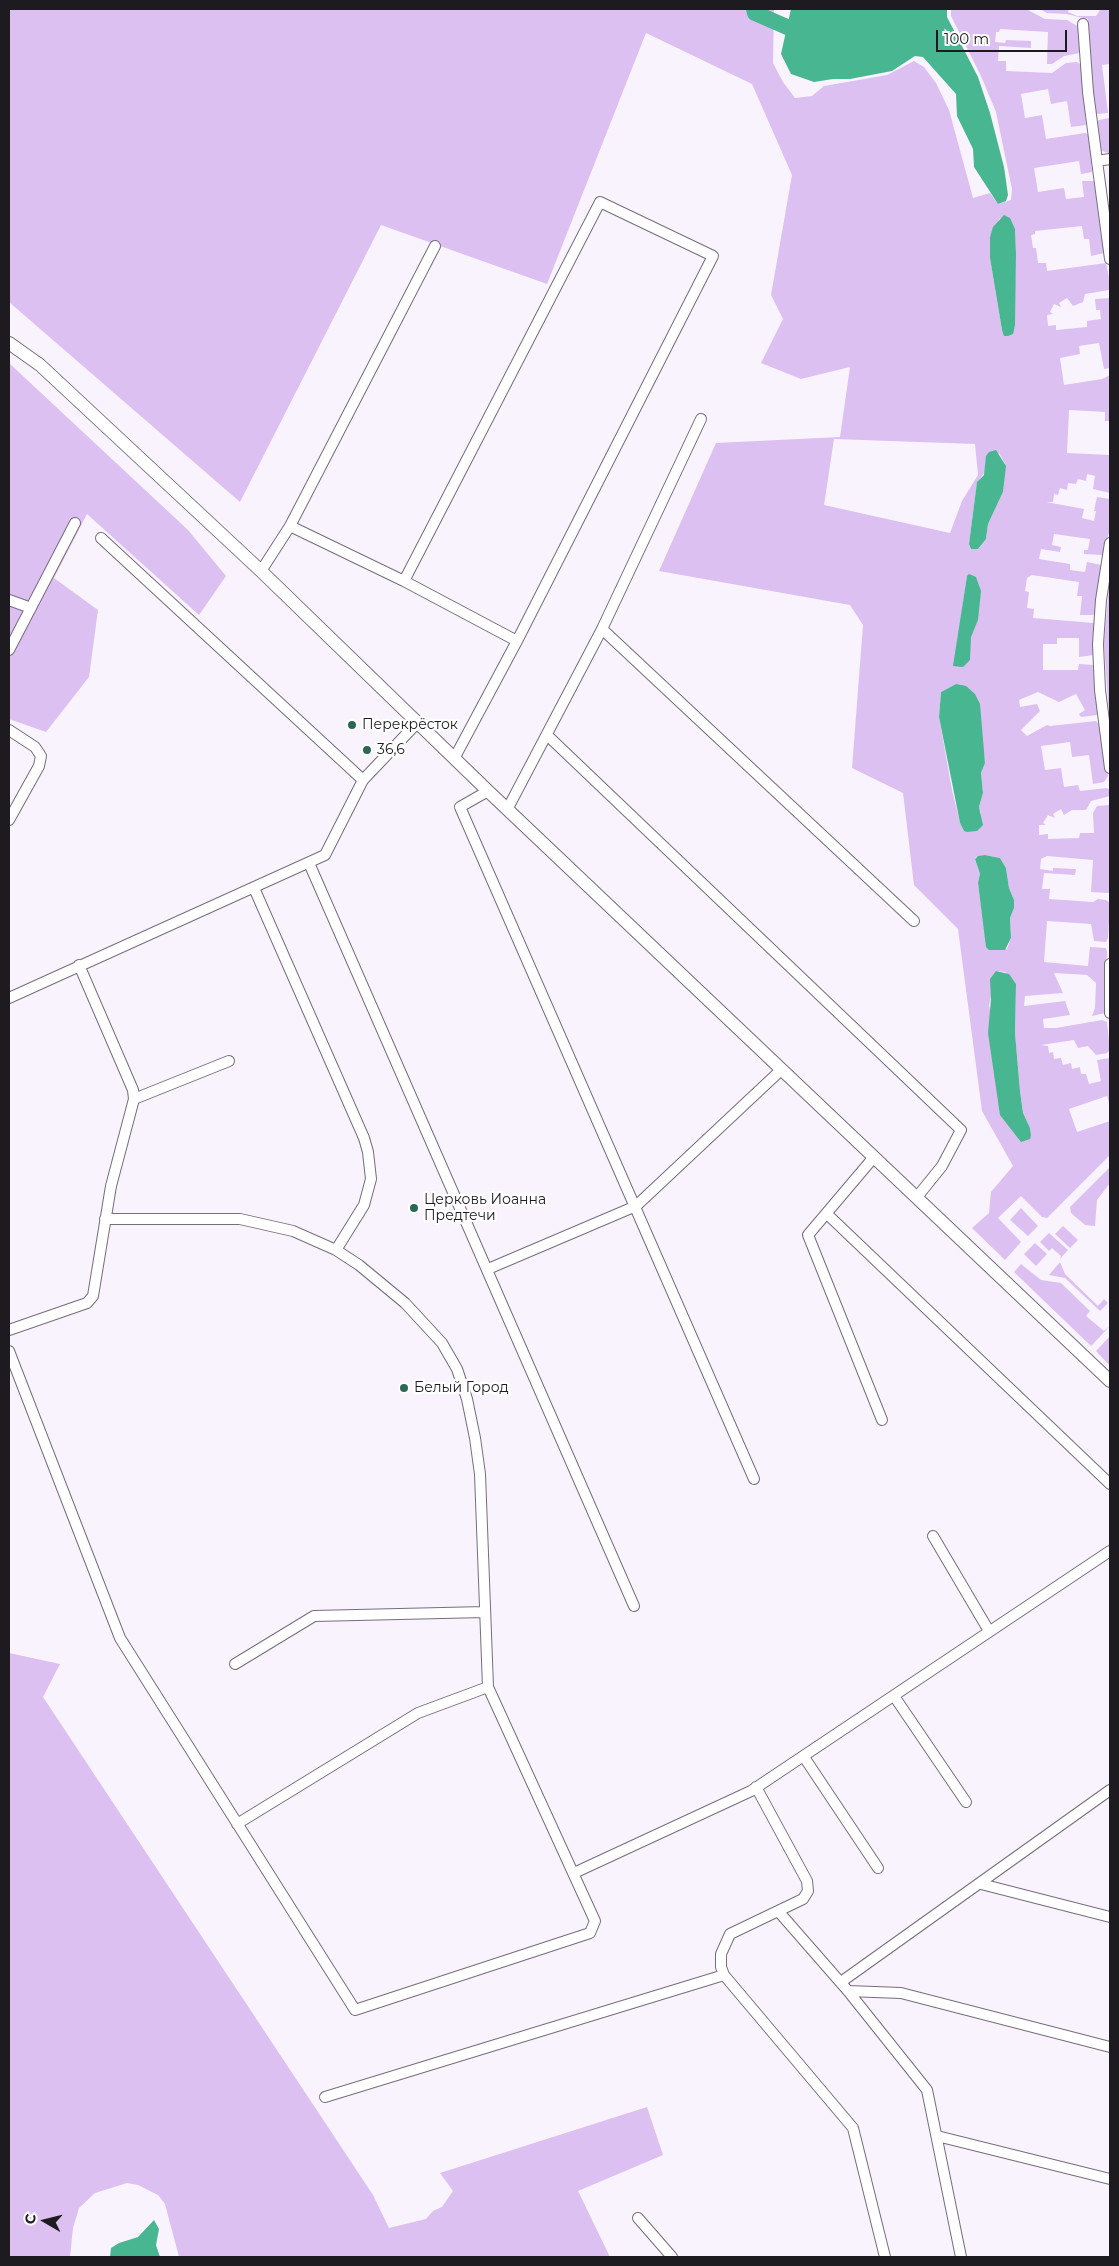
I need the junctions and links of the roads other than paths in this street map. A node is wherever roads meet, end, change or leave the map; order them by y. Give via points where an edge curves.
1 (1083, 24) dead end
2 (1110, 159) edge
3 (1097, 160) junction
4 (435, 246) dead end
5 (1110, 259) edge
6 (9, 343) edge
7 (701, 419) dead end
8 (75, 523) dead end
9 (290, 526) junction
10 (102, 538) dead end
11 (1110, 543) edge
12 (261, 571) junction
13 (404, 580) junction
14 (9, 600) edge
15 (31, 608) junction
16 (602, 629) junction
17 (517, 641) junction
18 (9, 650) edge
19 (418, 722) junction
20 (9, 730) edge
21 (547, 734) junction
22 (455, 757) junction
23 (1110, 768) edge
24 (363, 780) junction
25 (488, 791) junction
26 (508, 808) junction
27 (9, 820) edge
28 (309, 863) junction
29 (254, 888) junction
30 (914, 921) dead end
31 (1110, 964) edge
32 (79, 965) junction
33 (9, 998) edge
34 (1110, 1013) edge
35 (229, 1061) dead end
36 (781, 1070) junction
37 (134, 1099) junction
38 (874, 1157) junction
39 (917, 1196) junction
40 (636, 1206) junction
41 (827, 1214) junction
42 (104, 1219) junction
43 (336, 1250) junction
44 (488, 1269) junction
45 (9, 1330) edge
46 (9, 1351) edge
47 (1110, 1381) edge
48 (882, 1420) dead end
49 (754, 1479) dead end
50 (1110, 1484) edge
51 (933, 1536) dead end
52 (1110, 1551) edge
53 (634, 1606) dead end
54 (485, 1612) junction
55 (989, 1631) junction
56 (235, 1664) dead end
57 (488, 1687) junction
58 (894, 1696) junction
59 (804, 1756) junction
60 (756, 1787) junction
61 (1110, 1790) edge
62 (966, 1802) dead end
63 (238, 1824) junction
64 (878, 1868) dead end
65 (574, 1873) junction
66 (981, 1884) junction
67 (779, 1912) junction
68 (1110, 1917) edge
69 (724, 1976) junction
70 (841, 1982) junction
71 (848, 1991) junction
72 (1110, 2047) edge
73 (326, 2097) dead end
74 (937, 2136) junction
75 (1110, 2179) edge
76 (638, 2218) dead end
77 (672, 2257) edge
78 (885, 2257) edge
79 (961, 2257) edge

1 - 3 street
2 - 3 street
3 - 5 street
4 - 9 street
6 - 12 street via 40,365
7 - 16 street
8 - 15 street
9 - 12 street
9 - 13 street
10 - 24 street
11 - 23 street via 1098,644
12 - 19 street
13 - 17 street
13 - 17 street via 600,202 714,256
14 - 15 street
15 - 18 street
16 - 21 street
16 - 30 street
17 - 22 street
19 - 22 street
19 - 24 street
20 - 27 street via 36,747 41,756 39,766
21 - 26 street
21 - 39 street via 961,1130 942,1166
22 - 25 street
24 - 28 street via 325,855
25 - 26 street
25 - 40 street via 460,807
26 - 36 street
28 - 29 street
28 - 44 street
29 - 32 street
29 - 43 street via 368,1152 371,1180 364,1205
31 - 34 street
32 - 33 street
32 - 37 street
35 - 37 street
36 - 38 street
36 - 40 street
37 - 42 street
38 - 39 street
38 - 41 street
39 - 47 street
40 - 44 street
40 - 49 street
41 - 48 street via 808,1235
41 - 50 street
42 - 43 street via 240,1219 293,1231
42 - 45 street via 93,1296 87,1303
43 - 54 street via 379,1281 410,1309 442,1343 457,1369 467,1399 480,1474
44 - 53 street
46 - 63 street via 120,1638
51 - 55 street
52 - 55 street
54 - 56 street via 314,1616
54 - 57 street
55 - 58 street
57 - 63 street via 418,1713
57 - 65 street
58 - 59 street
58 - 62 street
59 - 60 street
59 - 64 street
60 - 65 street
60 - 67 street via 807,1881 808,1891 803,1899
61 - 66 street
63 - 65 street via 355,2010 590,1934 595,1921
66 - 68 street
66 - 70 street
67 - 69 street via 730,1934 722,1954
67 - 70 street
69 - 73 street
69 - 78 street via 853,2128
70 - 71 street
71 - 72 street via 901,1993
71 - 74 street via 927,2090
74 - 75 street
74 - 79 street
76 - 77 street

